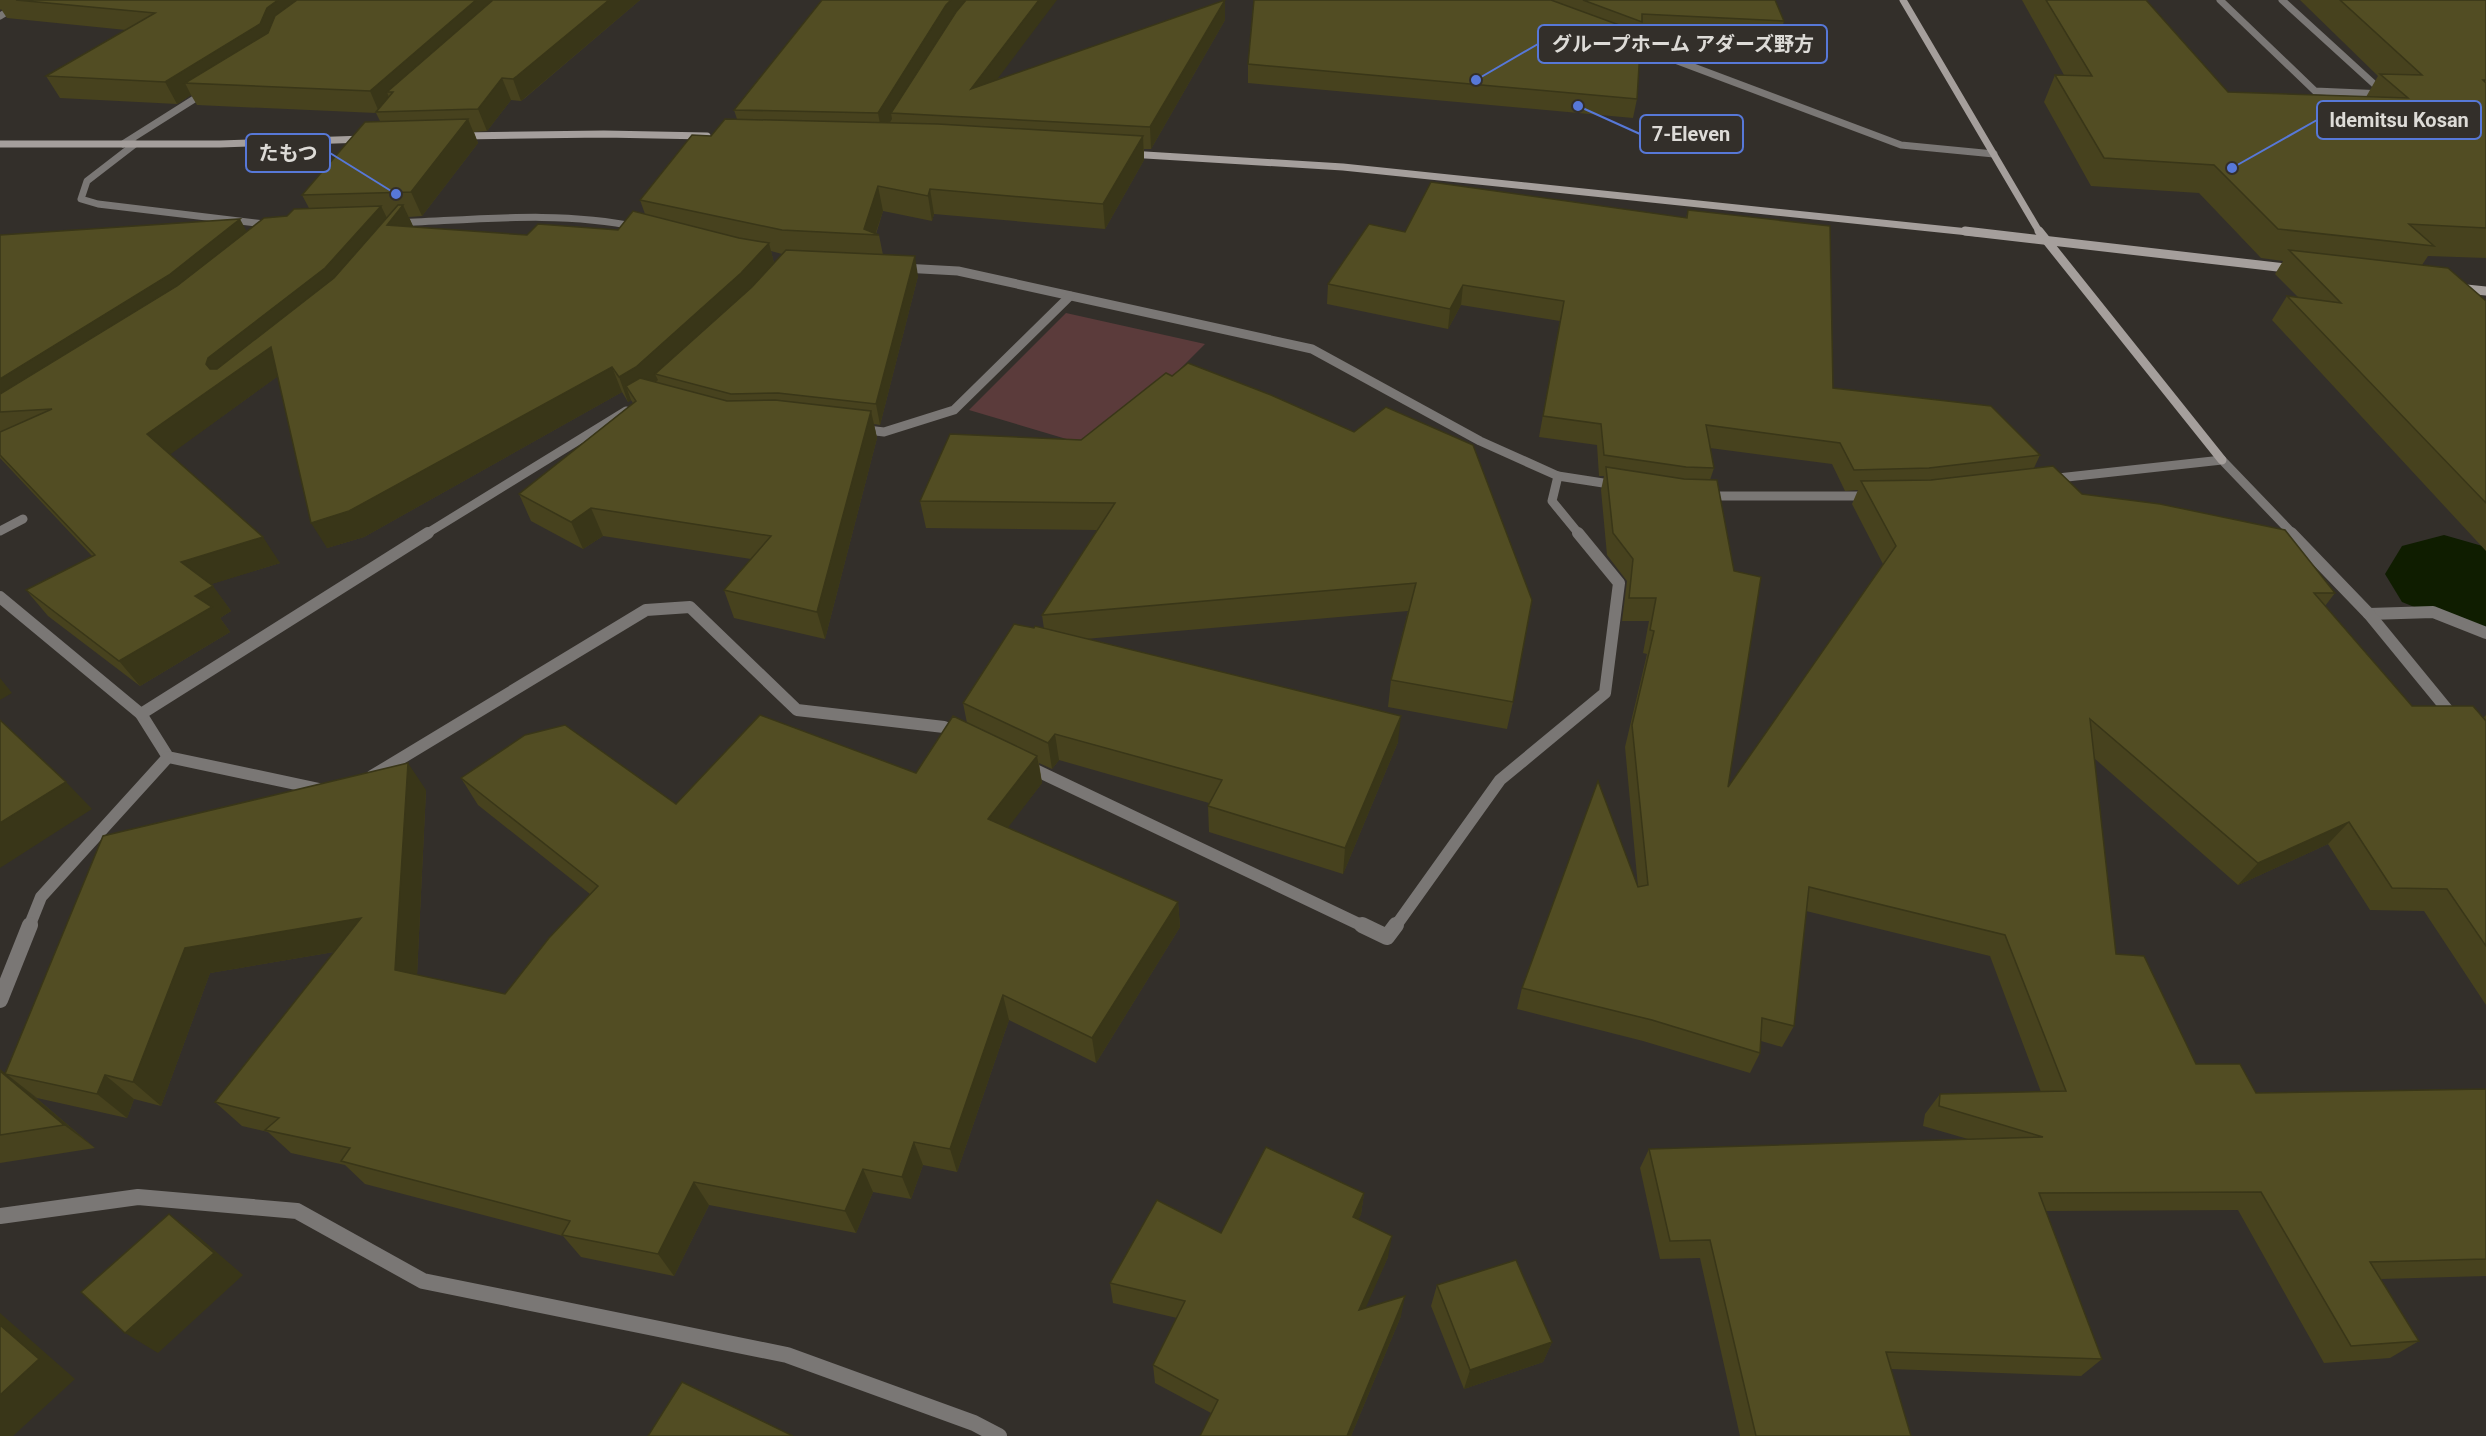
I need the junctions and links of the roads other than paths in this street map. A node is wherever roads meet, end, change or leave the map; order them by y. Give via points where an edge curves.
1 (26, 0) edge
2 (1903, 0) edge
3 (2220, 0) edge
4 (2282, 0) edge
5 (0, 16) edge
6 (1615, 37) edge
7 (214, 87) edge
8 (366, 130) edge
9 (450, 136) edge
10 (721, 137) edge
11 (358, 139) junction
12 (369, 139) edge
13 (0, 144) edge
14 (123, 144) junction
15 (135, 144) junction
16 (1119, 153) edge
17 (1994, 154) junction
18 (407, 222) junction
19 (384, 223) edge
20 (399, 231) edge
21 (651, 231) edge
22 (274, 234) edge
23 (2044, 240) junction
24 (890, 267) edge
25 (2305, 270) edge
26 (2447, 286) edge
27 (2486, 291) edge
28 (1070, 296) junction
29 (639, 403) edge
30 (850, 428) edge
31 (2222, 460) junction
32 (1558, 476) junction
33 (2039, 480) edge
34 (1624, 486) edge
35 (1690, 495) edge
36 (1885, 496) edge
37 (23, 519) dead end
38 (0, 531) edge
39 (0, 597) edge
40 (2369, 614) junction
41 (2486, 633) edge
42 (141, 714) junction
43 (2464, 730) edge
44 (976, 742) edge
45 (168, 757) junction
46 (1020, 763) edge
47 (363, 781) edge
48 (331, 791) edge
49 (0, 999) edge
50 (0, 1216) edge
51 (999, 1436) edge

1 - 5 street
2 - 17 street
3 - 4 street via 2315,91 2385,94
6 - 17 street via 1901,145
7 - 14 street
8 - 11 street
9 - 10 street
11 - 12 street
11 - 15 street
13 - 14 street
14 - 15 street
15 - 22 street via 87,181 81,199 283,226
16 - 23 street via 1343,166
17 - 23 street
18 - 19 street
18 - 20 street
18 - 21 street via 536,218 619,223
23 - 25 street
23 - 31 street
24 - 28 street via 958,271
26 - 27 street
28 - 30 street via 954,410 884,432
28 - 32 street via 1312,349 1480,441
29 - 42 street
31 - 33 street
31 - 40 street
32 - 34 street
32 - 46 street via 1552,501 1619,583 1605,693 1500,780 1387,937
35 - 36 street
37 - 38 street
39 - 42 street
40 - 41 street via 2433,612
40 - 43 street
42 - 45 street
44 - 47 street via 944,727 797,710 690,607 657,609 646,610
45 - 48 street
45 - 49 street via 41,897
50 - 51 street via 138,1197 297,1211 423,1281 787,1355 974,1423

